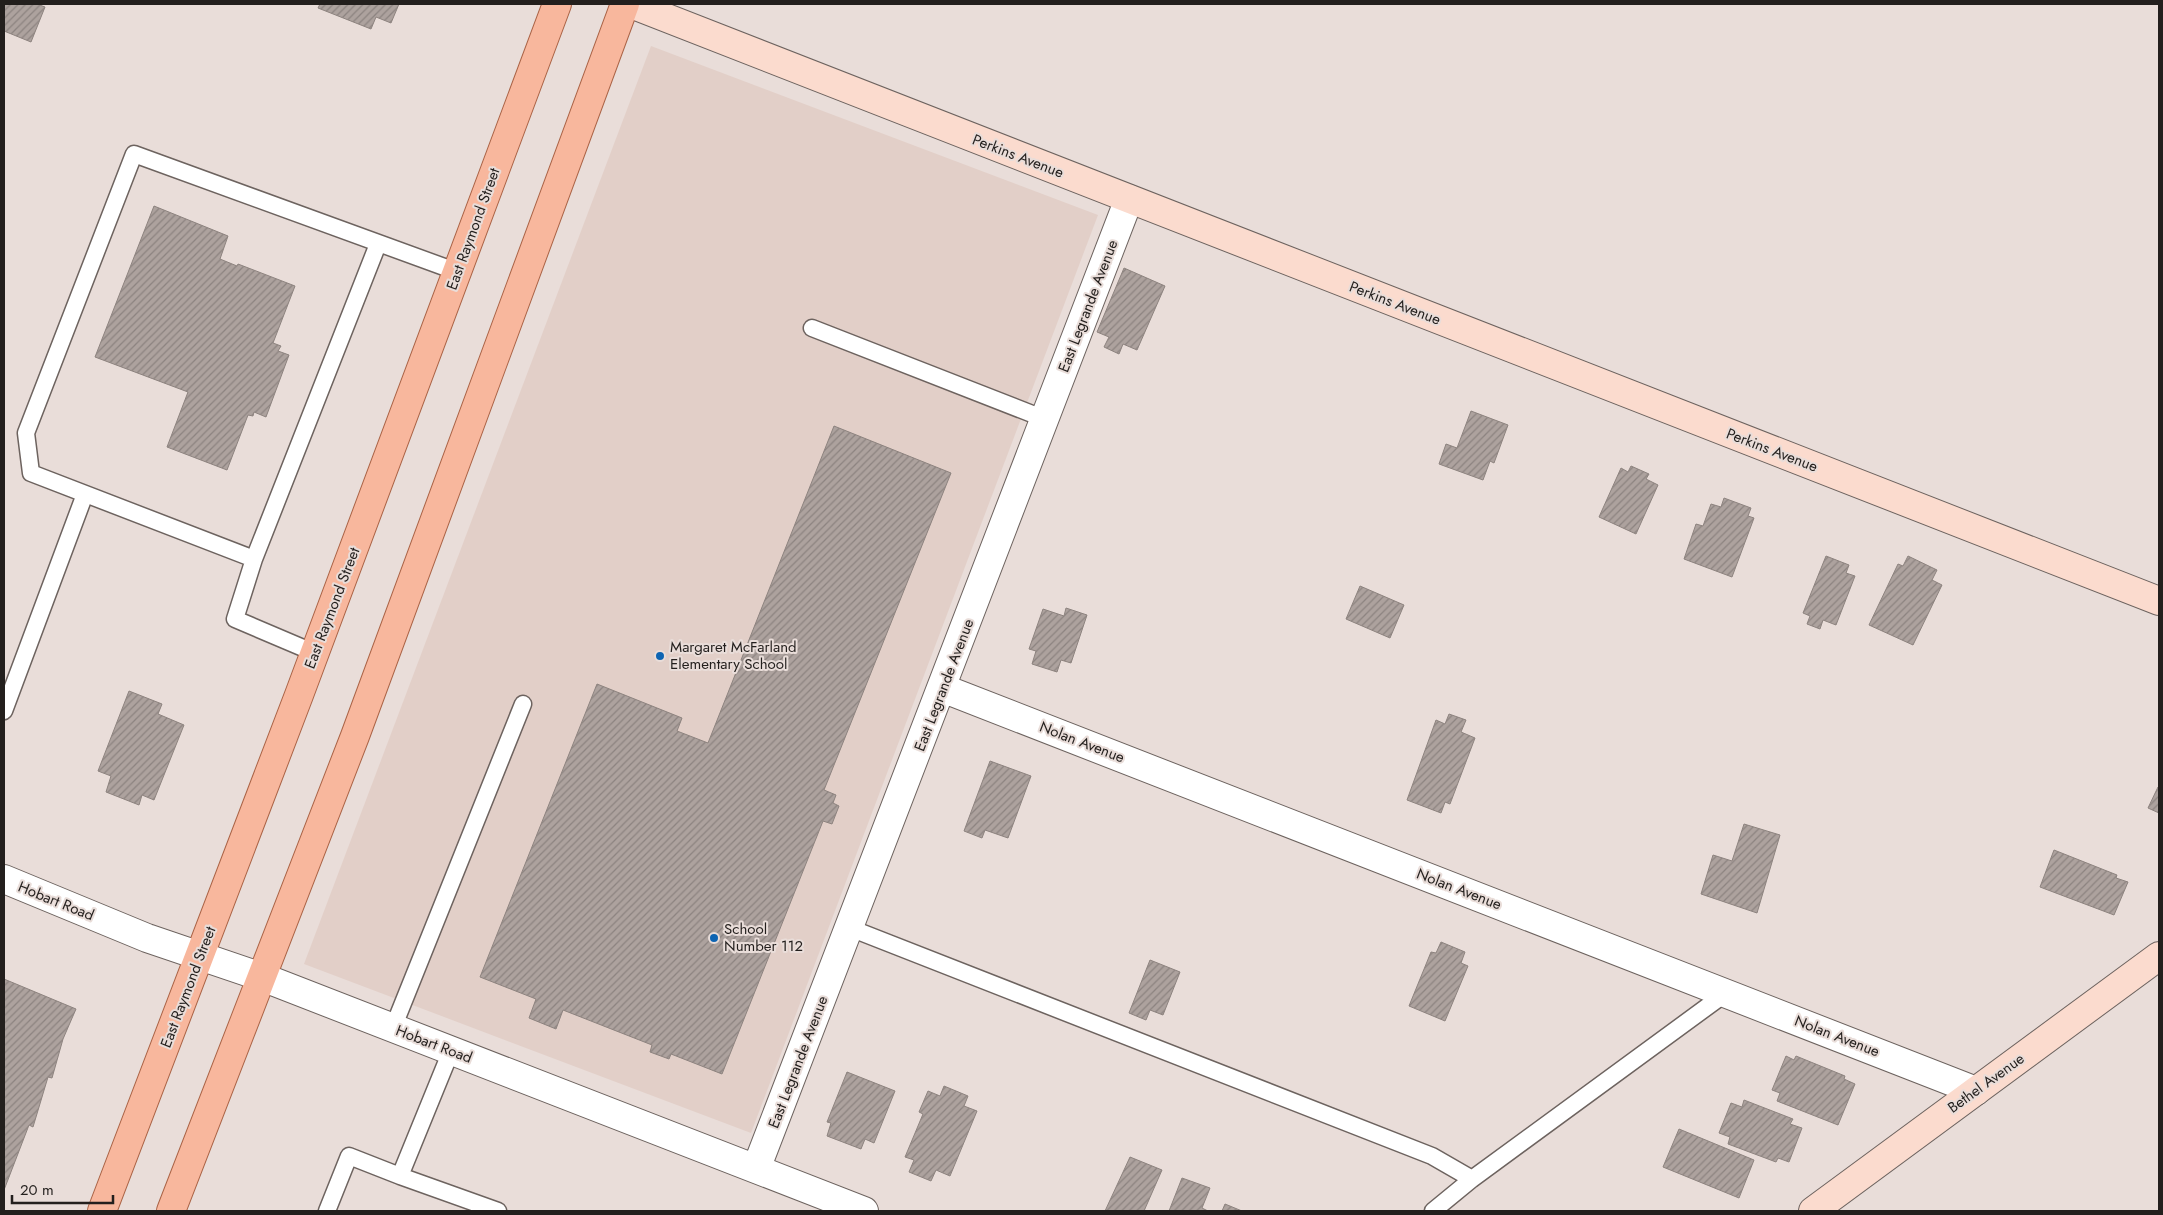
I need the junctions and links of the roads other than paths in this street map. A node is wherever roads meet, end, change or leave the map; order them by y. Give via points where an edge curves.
1 (557, 4) edge
2 (625, 4) edge
3 (631, 4) edge
4 (1129, 199) junction
5 (378, 244) junction
6 (458, 272) junction
7 (812, 328) dead end
8 (1045, 419) junction
9 (85, 494) junction
10 (254, 559) junction
11 (2159, 600) edge
12 (315, 653) junction
13 (942, 688) junction
14 (523, 704) dead end
15 (4, 711) edge
16 (4, 879) edge
17 (850, 928) junction
18 (201, 955) junction
19 (2159, 956) edge
20 (262, 978) junction
21 (1726, 993) junction
22 (393, 1028) junction
23 (451, 1051) junction
24 (1976, 1091) junction
25 (756, 1169) junction
26 (400, 1176) junction
27 (1472, 1179) junction
28 (102, 1211) edge
29 (171, 1211) edge
30 (327, 1211) edge
31 (498, 1211) edge
32 (864, 1211) edge
33 (1433, 1211) edge
34 (1813, 1211) edge

1 - 6 main road, East Raymond Street
2 - 20 main road via 355,736
3 - 4 street, Perkins Avenue
4 - 8 street, East Legrande Avenue
4 - 11 street, Perkins Avenue
5 - 6 lane
5 - 9 lane via 134,154 26,433 31,473
5 - 10 lane
6 - 12 main road, East Raymond Street
7 - 8 lane
8 - 13 street, East Legrande Avenue
9 - 10 lane
9 - 15 lane
10 - 12 lane via 235,619
12 - 18 main road, East Raymond Street
13 - 17 street, East Legrande Avenue
13 - 21 street, Nolan Avenue
14 - 22 lane
16 - 18 street, Hobart Road via 147,938
17 - 25 street, East Legrande Avenue
17 - 27 lane via 1432,1156
18 - 20 street, Hobart Road
18 - 28 main road, East Raymond Street
19 - 24 street, Bethel Avenue
20 - 22 street, Hobart Road
20 - 29 main road
21 - 24 street, Nolan Avenue
21 - 27 lane
22 - 23 street, Hobart Road
23 - 25 street, Hobart Road
23 - 26 lane
24 - 34 street, Bethel Avenue
25 - 32 street, Hobart Road
26 - 30 lane via 349,1156
26 - 31 lane
27 - 33 lane

